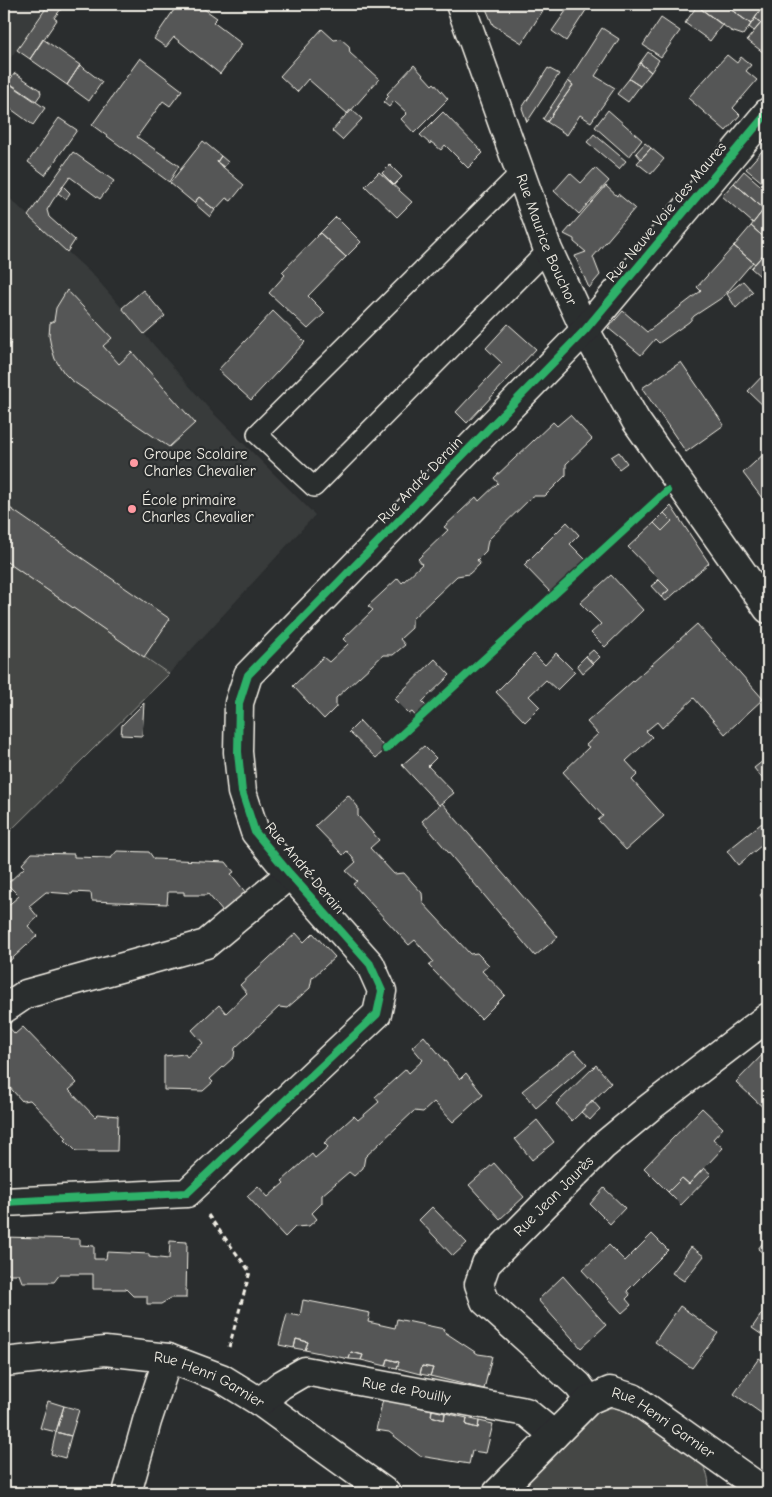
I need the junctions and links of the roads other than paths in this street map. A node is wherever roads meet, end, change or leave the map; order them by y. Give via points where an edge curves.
1 (460, 4) edge
2 (768, 112) edge
3 (520, 173) junction
4 (548, 250) junction
5 (585, 330) junction
6 (768, 609) edge
7 (290, 874) junction
8 (4, 1009) edge
9 (768, 1017) edge
10 (4, 1202) edge
11 (168, 1358) junction
12 (4, 1362) edge
13 (589, 1400) junction
14 (260, 1402) junction
15 (554, 1435) junction
16 (739, 1484) edge
17 (375, 1490) edge
18 (127, 1493) edge
19 (498, 1493) edge
20 (767, 1493) edge

1 - 3 street, Rue Maurice Bouchor
2 - 5 street, Rue Neuve Voie des Maures
3 - 4 street, Rue Maurice Bouchor
3 - 4 lane via 257,434 314,487
4 - 5 street, Rue Maurice Bouchor
5 - 6 street, Rue Maurice Bouchor via 636,421
5 - 7 street, Rue André Derain via 248,675 239,703 238,752 242,792 255,832
7 - 8 street, Rue André Derain via 206,944 26,994
7 - 10 street, Rue André Derain via 370,964 382,991 377,1014 187,1193
9 - 13 street, Rue Jean Jaurès via 603,1146 486,1264 479,1284 484,1300 578,1386
11 - 12 street, Rue Henri Garnier via 105,1351
11 - 14 street, Rue Henri Garnier via 221,1378
11 - 18 street
13 - 15 street, Rue Henri Garnier
13 - 16 street, Rue Henri Garnier via 610,1391 633,1398
14 - 15 street, Rue de Pouilly via 305,1371 526,1412
14 - 17 street, Rue Henri Garnier
15 - 19 street, Rue Henri Garnier
16 - 20 street, Rue Henri Garnier

